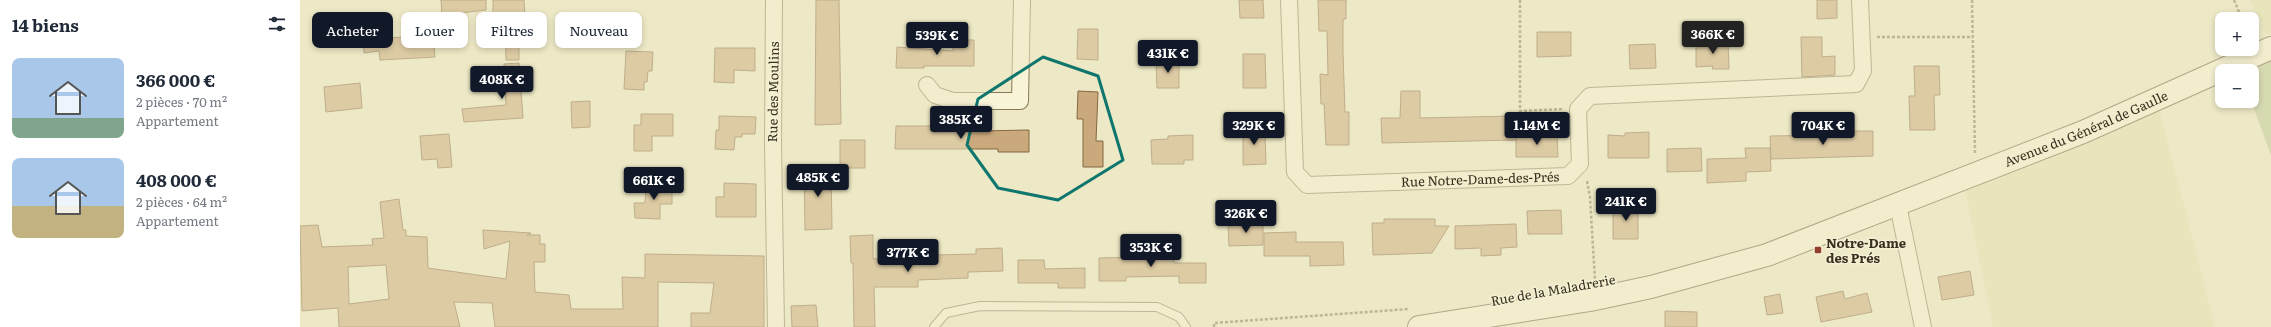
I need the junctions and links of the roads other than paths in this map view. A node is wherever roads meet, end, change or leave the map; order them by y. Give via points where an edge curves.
1 (774, 0) edge
2 (1022, 0) edge
3 (1289, 0) edge
4 (1860, 0) edge
5 (2271, 48) edge
6 (927, 85) dead end
7 (1898, 205) junction
8 (1415, 318) edge
9 (776, 327) edge
10 (934, 327) edge
11 (1186, 327) edge
12 (1923, 327) edge

1 - 9 street, Rue des Moulins
2 - 6 street via 1020,101 953,101 935,95
3 - 4 street, Rue Notre-Dame-des-Prés via 1295,172 1307,185 1568,176 1580,164 1578,109 1590,96 1856,84 1863,71
5 - 7 main road, Avenue du Général de Gaulle via 2083,132
7 - 8 main road, Rue de la Maladrerie via 1767,255 1650,287 1590,300
7 - 12 street
10 - 11 lane via 946,313 980,306 1158,306 1179,317

